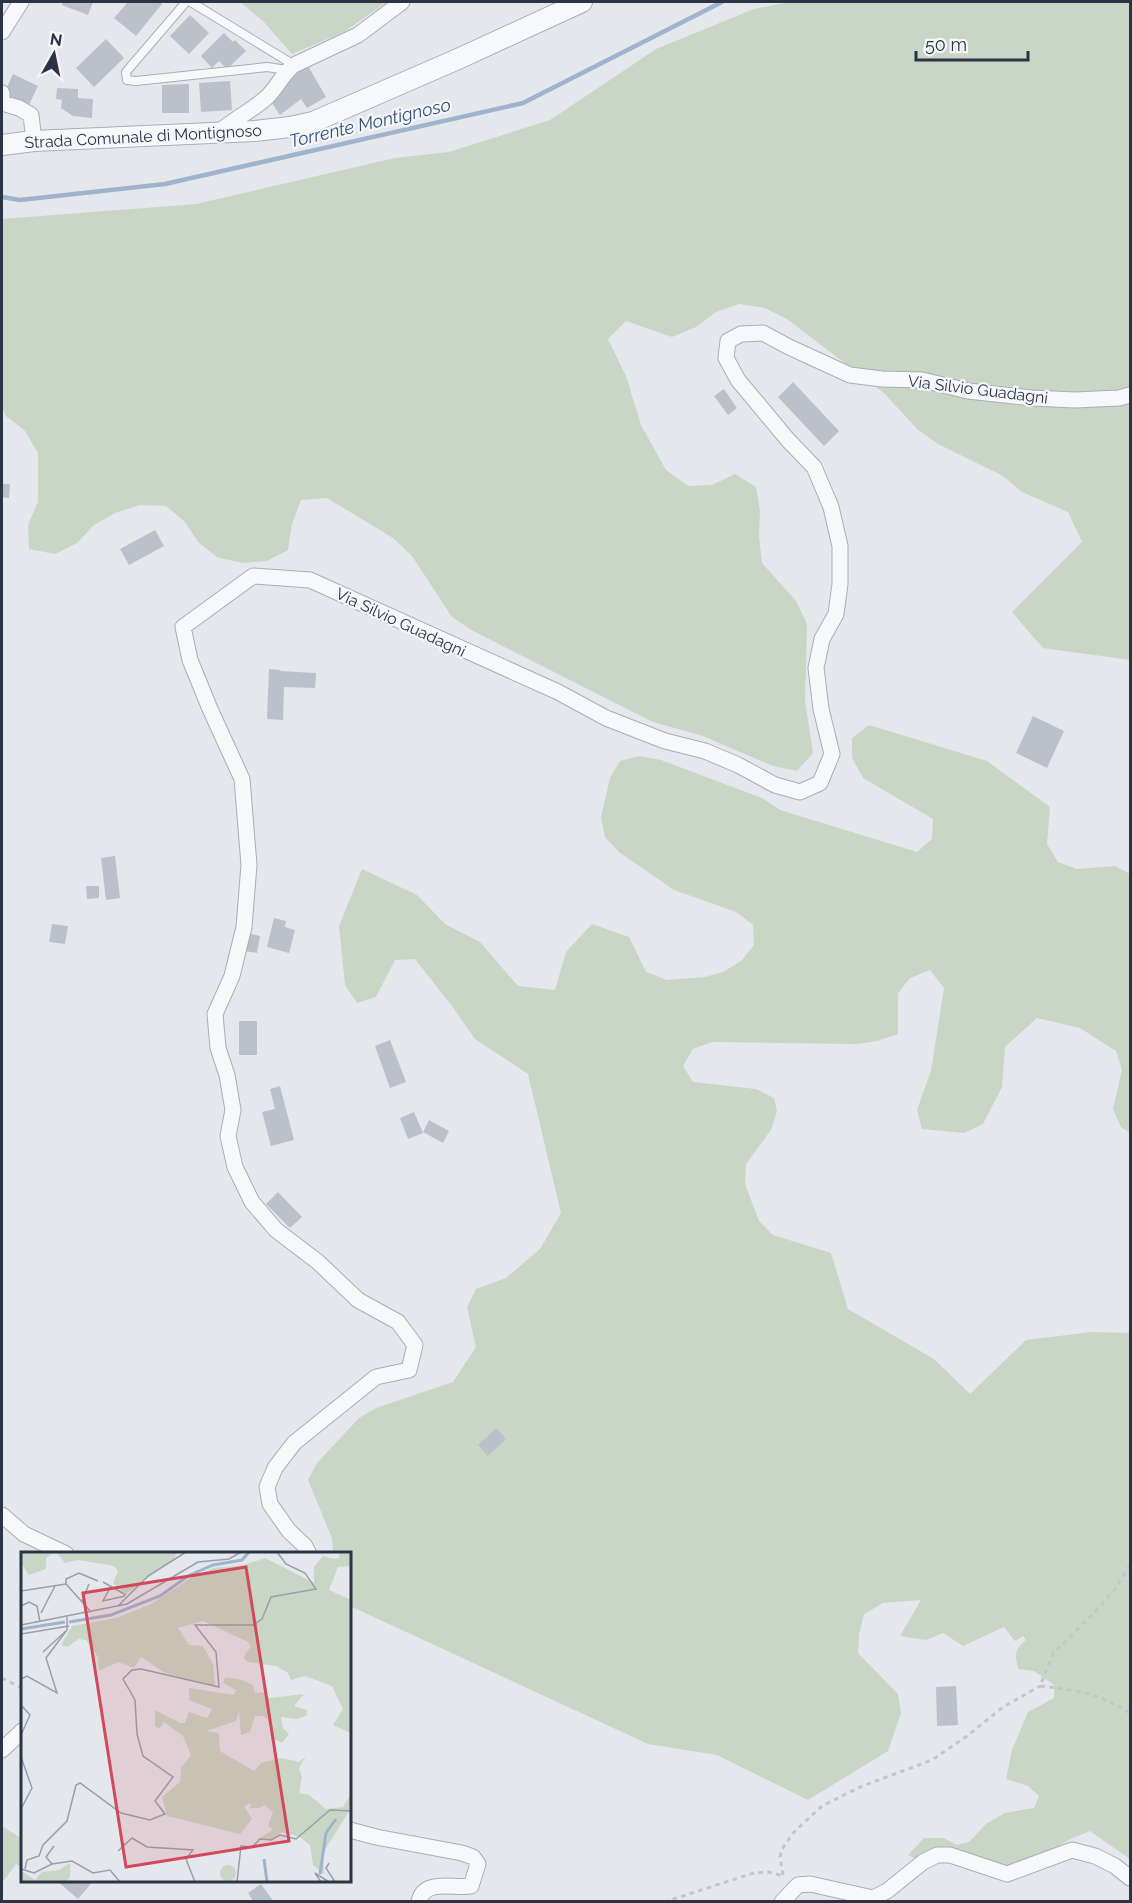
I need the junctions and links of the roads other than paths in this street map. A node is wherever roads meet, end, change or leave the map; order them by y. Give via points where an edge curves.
1 (21, 2) edge
2 (188, 2) edge
3 (402, 2) edge
4 (582, 2) edge
5 (2, 32) edge
6 (290, 67) junction
7 (2, 93) edge
8 (219, 132) junction
9 (34, 141) junction
10 (2, 145) edge
11 (1131, 395) edge
12 (2, 1515) edge
13 (62, 1552) edge
14 (308, 1552) edge
15 (21, 1732) edge
16 (2, 1750) edge
17 (351, 1830) edge
18 (1131, 1878) edge
19 (419, 1902) edge
20 (782, 1902) edge

1 - 5 street
2 - 6 lane
2 - 6 lane via 126,72 127,80
3 - 6 street via 358,35
4 - 8 street, Strada Comunale di Montignoso via 314,122 290,128
6 - 8 street via 268,96
7 - 9 street via 2,103 31,115
8 - 9 street, Strada Comunale di Montignoso
9 - 10 street, Strada Comunale di Montignoso
11 - 14 street, Via Silvio Guadagni via 1075,400 969,391 922,380 850,375 763,333 741,334 728,341 726,358 738,380 814,467 831,507 840,546 836,614 822,639 816,668 832,754 820,783 800,792 775,785 705,751 665,741 606,718 558,692 310,580 253,576 183,627 190,660 242,779 249,865 244,927 232,976 215,1014 218,1048 233,1110 228,1136 235,1167 252,1202 276,1230 358,1300 398,1322 415,1345 409,1370 376,1377 294,1443 275,1468 267,1487 270,1504
12 - 13 street via 24,1534
15 - 16 street
17 - 19 street via 473,1857 478,1864 471,1886 428,1887
18 - 20 street via 1095,1856 1072,1850 1007,1874 950,1855 937,1855 873,1898 810,1884 798,1885

